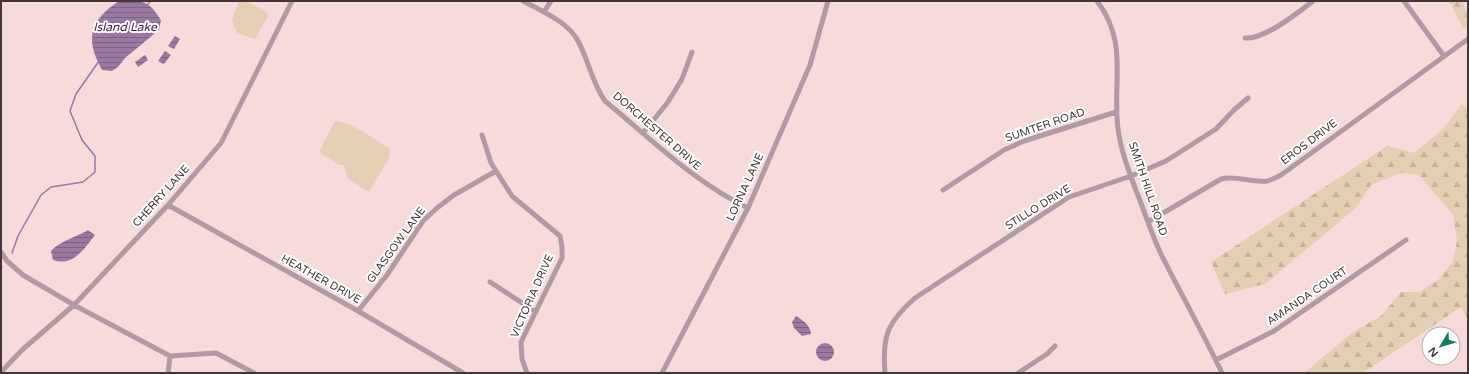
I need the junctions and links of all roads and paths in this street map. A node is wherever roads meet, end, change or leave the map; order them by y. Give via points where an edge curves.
1 (292, 1) edge
2 (523, 1) edge
3 (551, 1) edge
4 (828, 1) edge
5 (1097, 1) edge
6 (1313, 1) edge
7 (1404, 1) edge
8 (544, 12) junction
9 (1245, 38) dead end
10 (1468, 39) edge
11 (692, 52) dead end
12 (1444, 56) junction
13 (1248, 98) dead end
14 (1116, 112) junction
15 (643, 133) junction
16 (482, 135) dead end
17 (496, 171) junction
18 (1131, 176) junction
19 (943, 190) dead end
20 (168, 204) junction
21 (748, 208) junction
22 (1148, 222) junction
23 (1406, 240) dead end
24 (1, 252) edge
25 (490, 282) dead end
26 (74, 305) junction
27 (358, 311) junction
28 (536, 312) junction
29 (1055, 346) dead end
30 (170, 356) junction
31 (1216, 360) junction
32 (1, 372) edge
33 (168, 373) edge
34 (254, 373) edge
35 (462, 373) edge
36 (527, 373) edge
37 (662, 373) edge
38 (885, 373) edge
39 (1018, 373) edge
40 (1222, 373) edge

1 - 20 street, CHERRY LANE via 220,143
2 - 8 street, DORCHESTER DRIVE
3 - 8 street
4 - 21 street, LORNA LANE via 810,65
5 - 14 street, SMITH HILL ROAD via 1113,27 1116,42
6 - 9 street via 1262,36
7 - 12 street
8 - 15 street, DORCHESTER DRIVE via 568,29 578,41 597,89 605,101
10 - 12 street, EROS DRIVE
11 - 15 street via 675,91
12 - 22 street, EROS DRIVE via 1281,174 1269,180 1257,181 1230,176 1221,179
13 - 18 street, STILLO DRIVE via 1216,129 1166,161
14 - 18 street, SMITH HILL ROAD via 1123,152
14 - 19 street, SUMTER ROAD via 1024,141 1004,150
15 - 21 street, DORCHESTER DRIVE via 699,180 721,195
16 - 17 street, VICTORIA DRIVE
17 - 27 street, GLASGOW LANE via 454,195 423,221 387,275
17 - 28 street, VICTORIA DRIVE via 512,196 560,236 562,258
18 - 22 street, SMITH HILL ROAD
18 - 38 street, STILLO DRIVE via 1069,197 915,298 899,313 889,328 883,352
20 - 26 street, CHERRY LANE
20 - 27 street, HEATHER DRIVE
21 - 37 street, LORNA LANE
22 - 31 street, SMITH HILL ROAD via 1161,253
23 - 31 street, AMANDA COURT via 1274,331
24 - 26 street via 23,275
25 - 28 street
26 - 30 street
26 - 32 street, CHERRY LANE via 22,350
27 - 35 street, HEATHER DRIVE
28 - 36 street, VICTORIA DRIVE via 521,342 522,359
29 - 39 street
30 - 33 street
30 - 34 street via 216,353
31 - 40 street, SMITH HILL ROAD

